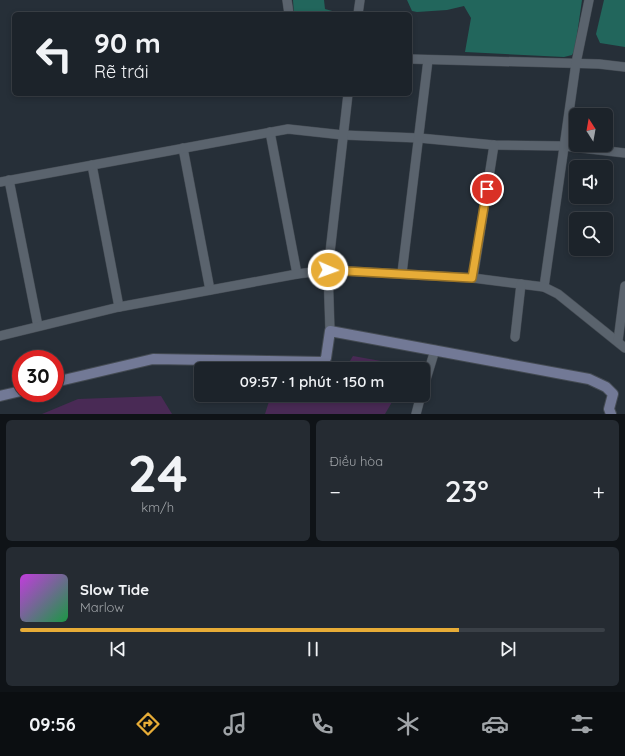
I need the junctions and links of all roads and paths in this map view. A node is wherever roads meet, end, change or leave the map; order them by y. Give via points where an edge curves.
1 (287, 0) edge
2 (360, 0) edge
3 (589, 0) edge
4 (289, 12) edge
5 (358, 12) edge
6 (412, 59) edge
7 (428, 60) junction
8 (576, 63) junction
9 (625, 67) edge
10 (348, 96) edge
11 (270, 132) junction
12 (343, 135) junction
13 (419, 138) junction
14 (494, 145) junction
15 (564, 146) junction
16 (183, 148) junction
17 (625, 153) edge
18 (92, 165) junction
19 (5, 181) edge
20 (328, 270) junction
21 (402, 273) junction
22 (297, 274) junction
23 (472, 278) junction
24 (521, 284) junction
25 (625, 286) edge
26 (544, 287) junction
27 (210, 290) junction
28 (119, 307) junction
29 (38, 326) junction
30 (330, 331) junction
31 (0, 336) edge
32 (515, 337) dead end
33 (618, 340) junction
34 (625, 348) edge
35 (435, 350) junction
36 (430, 366) edge
37 (64, 380) edge
38 (12, 393) edge
39 (0, 396) edge
40 (419, 402) edge
41 (416, 414) edge
42 (611, 414) edge

1 - 4 street
2 - 5 street
3 - 8 street
6 - 7 street
7 - 8 street
7 - 13 street
8 - 9 street
8 - 15 street
10 - 12 street
11 - 12 street via 288,129
11 - 16 street
11 - 22 street
12 - 13 street
12 - 20 street
13 - 14 street
13 - 21 street
14 - 15 street
14 - 23 street
15 - 17 street
15 - 26 street
16 - 18 street
16 - 27 street
18 - 19 street
18 - 28 street
19 - 29 street
20 - 21 street
20 - 22 street
20 - 30 street
21 - 23 street
22 - 27 street
23 - 24 street
24 - 26 street
24 - 32 street
25 - 33 street
26 - 33 street via 558,294
27 - 28 street
28 - 29 street
29 - 31 street
30 - 35 street
30 - 37 street via 326,358 323,362 152,359
33 - 34 street
35 - 36 street
35 - 42 street via 589,379 606,387 613,394 609,409
38 - 39 street
40 - 41 street

